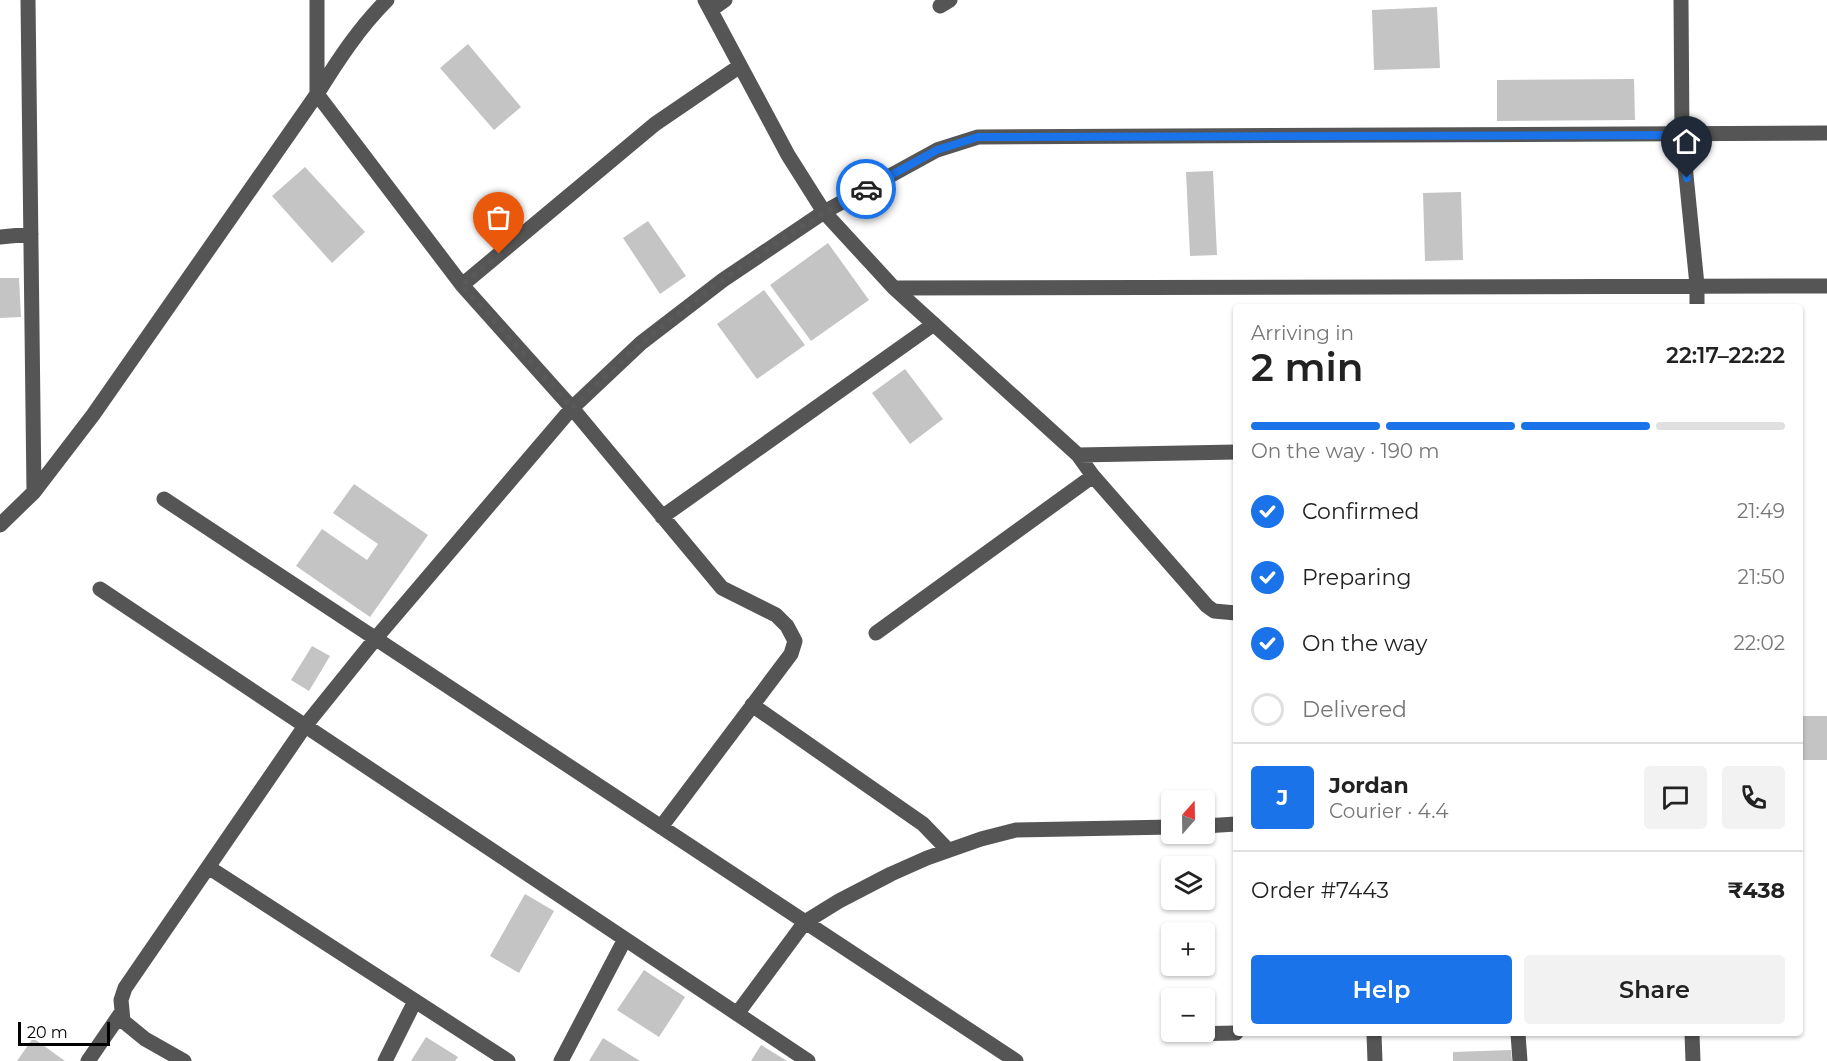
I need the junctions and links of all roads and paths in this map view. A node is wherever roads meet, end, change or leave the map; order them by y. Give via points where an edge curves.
1 (28, 0) edge
2 (317, 0) edge
3 (387, 0) edge
4 (725, 0) edge
5 (1681, 0) edge
6 (708, 5) edge
7 (740, 66) junction
8 (317, 94) junction
9 (1827, 133) edge
10 (1682, 135) junction
11 (824, 212) junction
12 (31, 234) junction
13 (0, 237) edge
14 (462, 285) junction
15 (1697, 285) junction
16 (1827, 286) edge
17 (894, 288) junction
18 (1697, 304) edge
19 (934, 324) junction
20 (572, 408) junction
21 (1233, 452) edge
22 (1078, 455) junction
23 (1093, 476) junction
24 (34, 492) junction
25 (164, 499) dead end
26 (662, 518) junction
27 (0, 525) edge
28 (100, 589) dead end
29 (1233, 613) edge
30 (876, 633) dead end
31 (376, 638) junction
32 (752, 705) junction
33 (305, 726) junction
34 (1233, 824) edge
35 (1215, 825) edge
36 (661, 826) junction
37 (1161, 827) edge
38 (948, 850) junction
39 (208, 867) junction
40 (805, 922) junction
41 (625, 939) junction
42 (415, 1001) junction
43 (121, 1013) junction
44 (737, 1014) junction
45 (1215, 1033) edge
46 (1233, 1033) edge
47 (1374, 1036) edge
48 (1518, 1036) edge
49 (1692, 1036) edge
50 (88, 1061) edge
51 (184, 1061) edge
52 (385, 1061) edge
53 (508, 1061) edge
54 (561, 1061) edge
55 (808, 1061) edge
56 (1016, 1061) edge
57 (1375, 1061) edge
58 (1520, 1061) edge
59 (1693, 1061) edge

1 - 12 street
2 - 8 street
3 - 8 street via 358,31
4 - 6 street
5 - 10 street
6 - 7 street
7 - 11 street
7 - 14 street via 656,124
8 - 14 street
8 - 24 street via 100,405
9 - 10 street
10 - 11 street via 978,137 937,150
10 - 15 street
11 - 17 street
11 - 20 street via 723,280 650,336
12 - 13 street
12 - 24 street
14 - 20 street
15 - 16 street
15 - 17 street
15 - 18 street
17 - 19 street
19 - 22 street
19 - 26 street
20 - 26 street
20 - 31 street
21 - 22 street
22 - 23 street
23 - 29 street via 1207,606 1214,611
23 - 30 street
24 - 27 street
25 - 31 street
26 - 32 street via 722,588 776,615 793,635 790,654
28 - 33 street
31 - 33 street
31 - 36 street
32 - 36 street
32 - 38 street via 923,824
33 - 39 street
33 - 41 street
34 - 35 street
36 - 40 street
37 - 38 street via 1016,830
38 - 40 street via 891,874
39 - 42 street
39 - 43 street via 124,988
40 - 44 street
40 - 56 street
41 - 44 street
41 - 54 street
42 - 52 street
42 - 53 street
43 - 50 street
43 - 51 street via 130,1028
44 - 55 street
45 - 46 street
47 - 57 street
48 - 58 street
49 - 59 street

